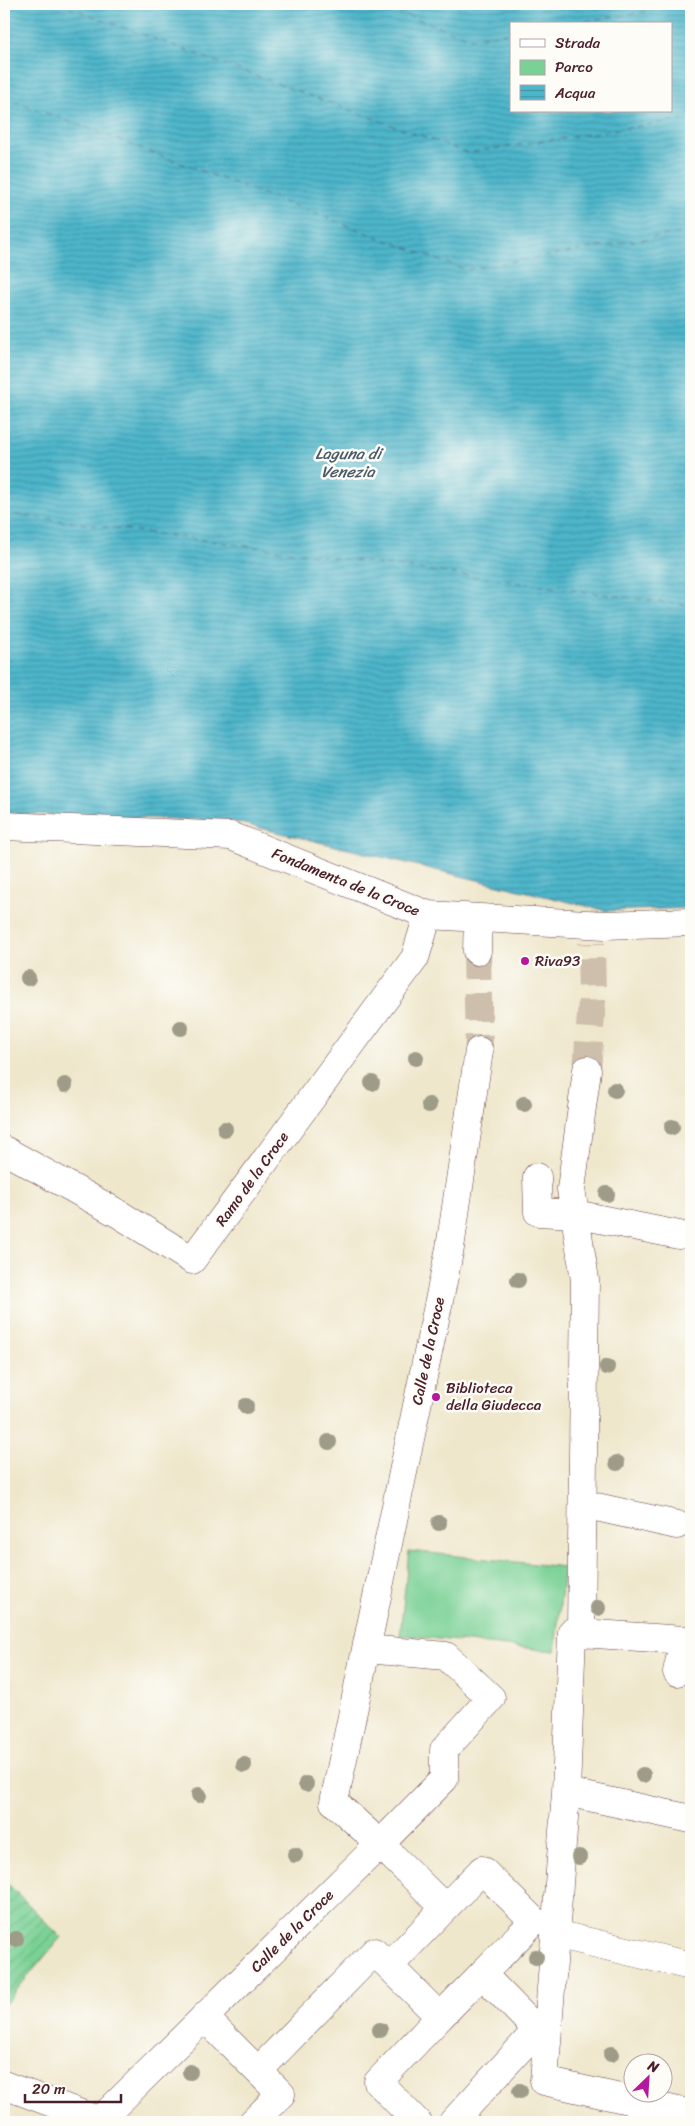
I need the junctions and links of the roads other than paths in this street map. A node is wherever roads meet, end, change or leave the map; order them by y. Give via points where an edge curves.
1 (4, 826) edge
2 (428, 915) junction
3 (478, 918) junction
4 (691, 922) edge
5 (477, 951) tunnel mouth
6 (479, 1051) tunnel mouth
7 (587, 1070) tunnel mouth
8 (4, 1150) edge
9 (537, 1178) dead end
10 (575, 1214) junction
11 (679, 1235) dead end
12 (583, 1504) junction
13 (677, 1525) dead end
14 (581, 1633) junction
15 (367, 1649) junction
16 (677, 1672) dead end
17 (566, 1792) junction
18 (691, 1819) edge
19 (380, 1844) junction
20 (445, 1908) junction
21 (555, 1934) junction
22 (389, 1966) junction
23 (691, 1966) edge
24 (482, 1974) junction
25 (204, 2017) junction
26 (440, 2017) junction
27 (258, 2072) junction
28 (4, 2084) edge
29 (691, 2114) edge
30 (463, 2119) edge
31 (101, 2122) edge
32 (254, 2122) edge
33 (417, 2122) edge

1 - 2 street, Fondamenta de la Croce via 231,836
2 - 3 street, Fondamenta de la Croce
2 - 8 street, Ramo de la Croce via 415,958 192,1260 119,1214
3 - 4 street, Fondamenta de la Croce via 591,934
3 - 5 street
6 - 15 street, Calle de la Croce via 450,1248
7 - 10 street via 571,1189
9 - 10 street via 538,1212
10 - 11 street
10 - 12 street via 585,1280
12 - 13 street
12 - 14 street
14 - 16 street via 684,1640
14 - 17 street via 572,1632
15 - 19 street, Calle de la Croce via 334,1802
15 - 19 street, Calle de la Croce via 446,1656 492,1698 444,1750 444,1778
17 - 18 street
17 - 21 street
19 - 20 street, Calle de la Croce
19 - 25 street, Calle de la Croce
20 - 22 street
20 - 24 street via 482,1870 534,1921
21 - 23 street
21 - 29 street via 544,2080
22 - 26 street
22 - 27 street via 374,1952
24 - 26 street
24 - 30 street via 537,2030
25 - 27 street
25 - 31 street, Calle de la Croce
26 - 33 street via 378,2082
27 - 32 street via 281,2094
28 - 31 street, Calle de la Croce

